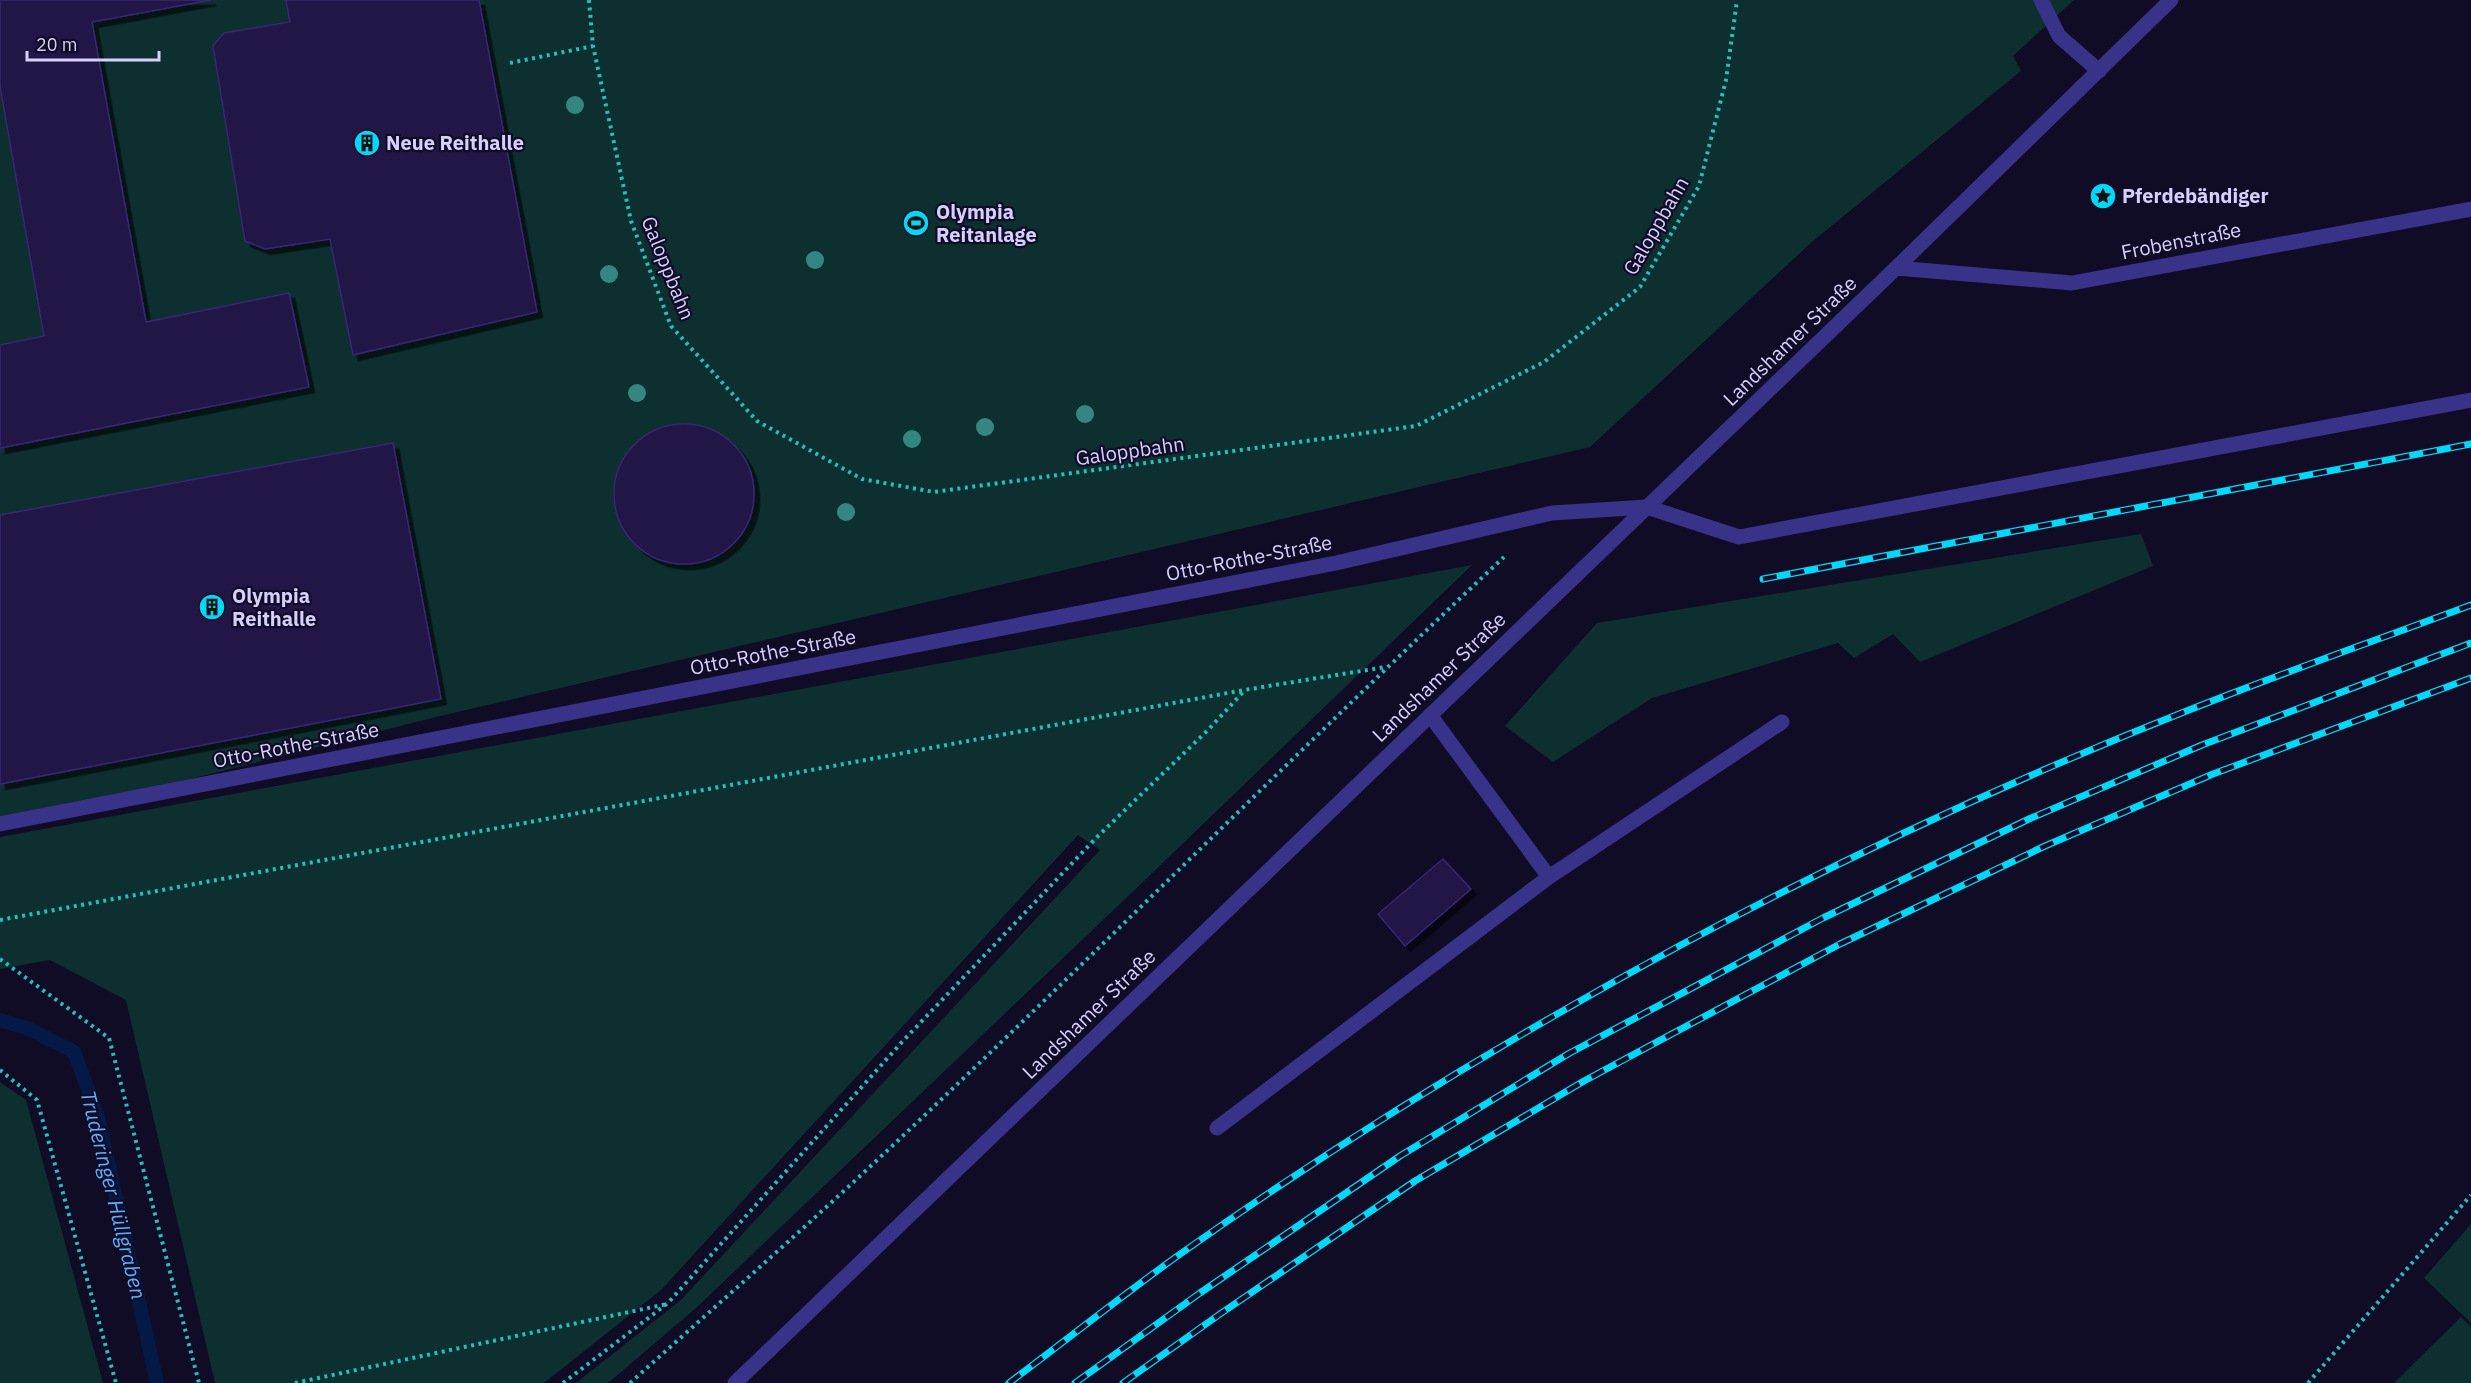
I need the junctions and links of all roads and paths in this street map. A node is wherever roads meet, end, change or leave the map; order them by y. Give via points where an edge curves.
1 (589, 0) edge
2 (1737, 0) edge
3 (2041, 0) edge
4 (2171, 0) edge
5 (593, 46) junction
6 (510, 63) dead end
7 (2099, 71) junction
8 (2471, 208) edge
9 (1896, 268) junction
10 (2471, 400) edge
11 (1647, 507) junction
12 (1508, 554) dead end
13 (1386, 668) junction
14 (1244, 690) junction
15 (1430, 714) junction
16 (1782, 722) dead end
17 (0, 824) edge
18 (1549, 877) junction
19 (0, 920) edge
20 (0, 959) edge
21 (0, 1070) edge
22 (1216, 1128) dead end
23 (2471, 1195) edge
24 (668, 1303) junction
25 (116, 1383) edge
26 (199, 1383) edge
27 (295, 1383) edge
28 (563, 1383) edge
29 (630, 1383) edge
30 (735, 1383) edge
31 (2308, 1383) edge

1 - 5 path, Galoppbahn
2 - 5 path, Galoppbahn via 1726,80 1699,186 1640,287 1544,362 1416,426 934,492 862,479 757,420 671,326 631,221
3 - 7 street via 2059,36
4 - 7 street, Landshamer Straße
5 - 6 path
7 - 9 street, Landshamer Straße
8 - 9 street, Frobenstraße via 2072,283
9 - 11 street, Landshamer Straße
10 - 11 street via 1739,537
11 - 15 street, Landshamer Straße
11 - 17 street, Otto-Rothe-Straße via 1551,513 1336,563
12 - 13 path
13 - 14 path
13 - 29 path via 888,1150
14 - 19 path
14 - 24 path via 902,1042
15 - 18 street
15 - 30 street, Landshamer Straße
16 - 18 street
18 - 22 street
20 - 26 path via 109,1038
21 - 25 path via 37,1100
23 - 31 path
24 - 27 path
24 - 28 path

